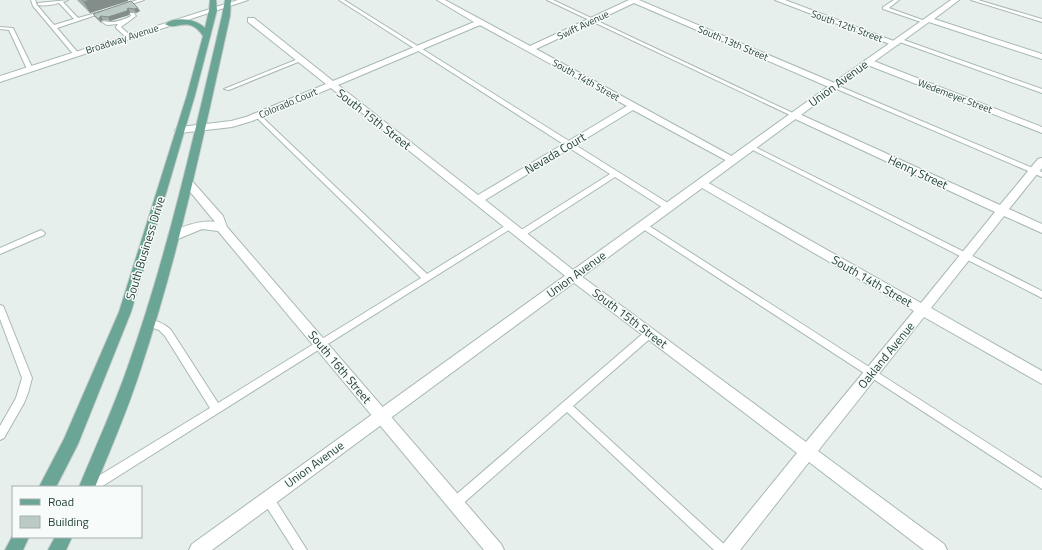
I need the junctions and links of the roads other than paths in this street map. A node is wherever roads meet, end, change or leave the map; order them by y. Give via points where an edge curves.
1 (54, 0) edge
2 (142, 0) edge
3 (245, 0) edge
4 (341, 0) edge
5 (440, 0) edge
6 (550, 0) edge
7 (634, 0) edge
8 (778, 0) edge
9 (897, 0) edge
10 (956, 0) edge
11 (973, 0) edge
12 (63, 1) edge
13 (806, 2) dead end
14 (36, 3) edge
15 (228, 3) edge
16 (213, 5) edge
17 (797, 7) junction
18 (127, 9) edge
19 (132, 14) dead end
20 (100, 18) edge
21 (115, 19) edge
22 (77, 20) junction
23 (123, 20) junction
24 (251, 20) dead end
25 (592, 20) junction
26 (927, 21) junction
27 (1042, 21) edge
28 (104, 22) dead end
29 (480, 22) junction
30 (169, 24) junction
31 (53, 27) junction
32 (0, 28) edge
33 (206, 34) junction
34 (129, 37) junction
35 (897, 42) junction
36 (418, 48) junction
37 (530, 49) junction
38 (76, 54) junction
39 (1042, 57) edge
40 (300, 60) junction
41 (868, 62) junction
42 (30, 69) junction
43 (0, 79) edge
44 (330, 85) junction
45 (834, 86) junction
46 (227, 89) dead end
47 (1042, 91) edge
48 (633, 106) junction
49 (794, 115) junction
50 (258, 116) junction
51 (201, 128) junction
52 (180, 130) junction
53 (1042, 130) edge
54 (570, 143) junction
55 (751, 147) junction
56 (732, 160) junction
57 (1039, 169) edge
58 (616, 173) junction
59 (188, 183) junction
60 (702, 183) junction
61 (477, 200) junction
62 (668, 207) junction
63 (1003, 211) junction
64 (643, 225) junction
65 (511, 226) junction
66 (222, 228) junction
67 (1042, 229) edge
68 (41, 233) dead end
69 (521, 234) junction
70 (174, 236) junction
71 (0, 251) edge
72 (966, 256) junction
73 (573, 276) junction
74 (426, 278) junction
75 (1042, 295) edge
76 (0, 308) edge
77 (922, 310) junction
78 (148, 323) junction
79 (650, 333) junction
80 (321, 345) junction
81 (872, 373) junction
82 (1042, 378) edge
83 (566, 405) junction
84 (216, 409) junction
85 (381, 416) junction
86 (0, 435) edge
87 (808, 451) junction
88 (1042, 484) edge
89 (48, 486) edge
90 (86, 486) edge
91 (92, 486) edge
92 (268, 499) junction
93 (456, 503) junction
94 (20, 538) edge
95 (63, 538) edge
96 (933, 548) edge
97 (14, 550) edge
98 (57, 550) edge
99 (198, 550) edge
100 (301, 550) edge
101 (495, 550) edge
102 (722, 550) edge
103 (729, 550) edge

1 - 14 lane
2 - 18 lane via 117,9
3 - 15 street, Broadway Avenue
4 - 36 lane
5 - 29 street, South 14th Street
6 - 25 lane
7 - 25 street, Swift Avenue
7 - 45 street, South 13th Street
8 - 17 street, South 12th Street
9 - 26 lane via 885,8
10 - 26 street, Union Avenue
11 - 27 lane
12 - 14 lane
12 - 22 lane
13 - 17 street
14 - 31 lane
15 - 16 street, Broadway Avenue
15 - 51 main road, South Business Drive
16 - 30 street, Broadway Avenue
16 - 33 main road, South Business Drive
17 - 35 street, South 12th Street
19 - 23 lane via 134,16
20 - 22 lane via 98,16 110,10
21 - 23 lane
22 - 31 lane
23 - 28 lane via 107,24
23 - 34 lane via 118,27
24 - 40 street, South 15th Street
25 - 37 street, Swift Avenue
25 - 49 lane
26 - 35 street, Union Avenue
26 - 39 street
29 - 36 street, Colorado Court
29 - 37 street, South 14th Street
30 - 33 main road via 194,23 202,27
30 - 34 street, Broadway Avenue
31 - 38 lane
32 - 42 lane via 10,29
33 - 52 main road, South Business Drive
34 - 38 street, Broadway Avenue
35 - 41 street, Union Avenue
35 - 47 lane
36 - 44 street, Colorado Court
36 - 54 lane
37 - 48 street, South 14th Street
38 - 42 street, Broadway Avenue
40 - 44 street, South 15th Street
40 - 46 lane
41 - 45 street, Union Avenue
41 - 53 street, Wedemeyer Street
42 - 43 street, Broadway Avenue
44 - 50 street, Colorado Court
44 - 61 street, South 15th Street
45 - 49 street, Union Avenue
45 - 57 lane
48 - 54 street, Nevada Court
48 - 56 street, South 14th Street
49 - 55 street, Union Avenue
49 - 63 street, Henry Street
50 - 51 street, Colorado Court via 237,123
50 - 74 lane
51 - 52 street, Colorado Court
51 - 59 main road, South Business Drive
52 - 89 main road, South Business Drive via 125,312 70,444
54 - 58 lane
54 - 61 street, Nevada Court
55 - 56 street, Union Avenue
55 - 72 lane
56 - 60 street, Union Avenue
57 - 63 street, Oakland Avenue
58 - 62 lane
58 - 69 lane
59 - 66 street, South 16th Street via 219,219
59 - 70 main road, South Business Drive
60 - 62 street, Union Avenue
60 - 77 street, South 14th Street
61 - 65 street, South 15th Street
62 - 64 street, Union Avenue
63 - 67 street, Henry Street
63 - 72 street, Oakland Avenue
64 - 73 street, Union Avenue
64 - 81 lane
65 - 69 street, South 15th Street
65 - 74 lane
66 - 70 street via 208,224 196,226
66 - 80 street, South 16th Street
68 - 71 lane
69 - 73 street, South 15th Street
70 - 78 main road, South Business Drive
72 - 75 lane
72 - 77 street, Oakland Avenue
73 - 79 street, South 15th Street
73 - 85 street, Union Avenue
74 - 80 lane
76 - 86 lane via 26,378 19,400
77 - 81 street, Oakland Avenue
77 - 82 street, South 14th Street
78 - 84 lane via 162,327 170,335
78 - 90 main road, South Business Drive via 134,369
79 - 83 lane
79 - 87 street, South 15th Street
80 - 84 lane
80 - 85 street, South 16th Street
81 - 87 street, Oakland Avenue
81 - 88 lane
83 - 93 lane
83 - 102 lane
84 - 91 lane
85 - 92 street, Union Avenue
85 - 93 street, South 16th Street
87 - 96 street, South 15th Street
87 - 103 street, Oakland Avenue
92 - 99 street, Union Avenue
92 - 100 lane
93 - 101 street, South 16th Street
94 - 97 main road
95 - 98 main road

